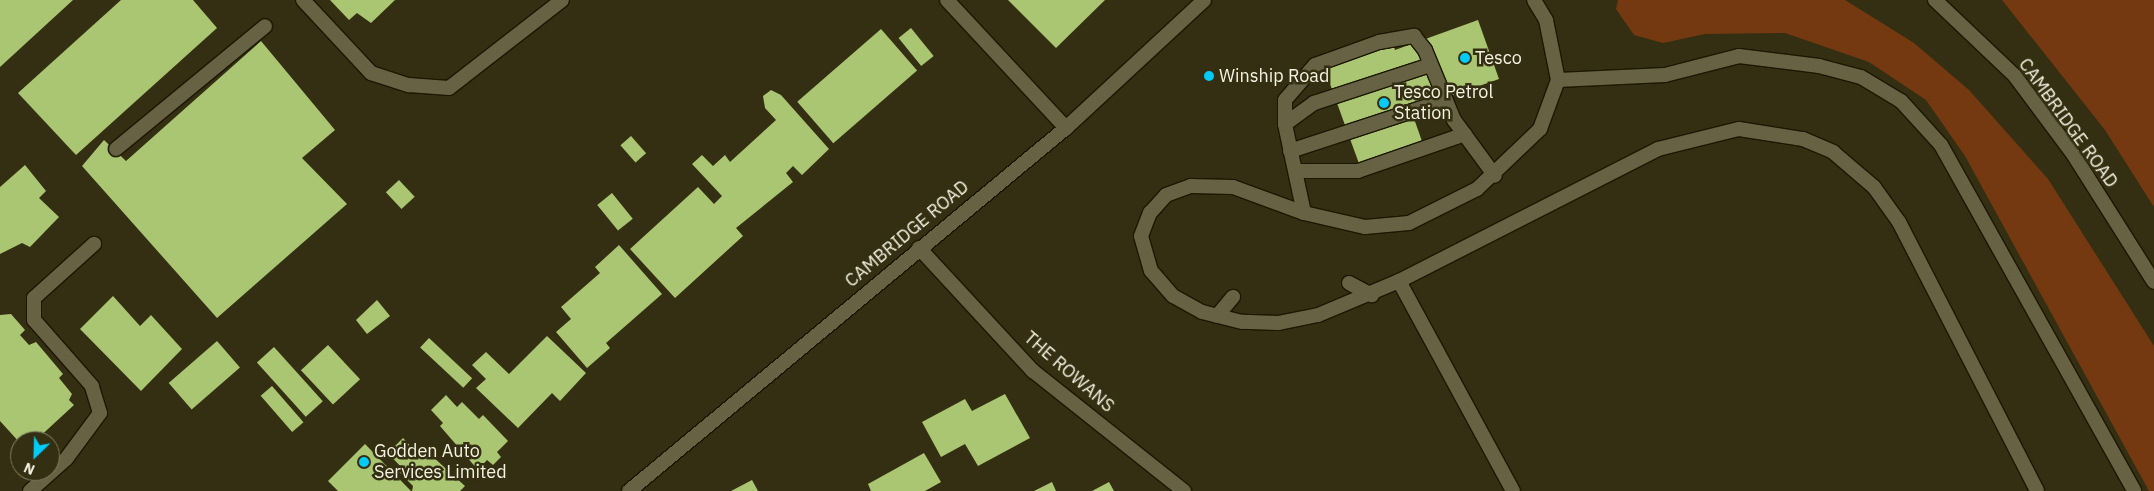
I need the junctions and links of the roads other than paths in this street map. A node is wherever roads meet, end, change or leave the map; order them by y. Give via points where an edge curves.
1 (304, 0) edge
2 (562, 0) edge
3 (947, 0) edge
4 (1204, 0) edge
5 (1534, 0) edge
6 (1935, 0) edge
7 (265, 26) dead end
8 (1430, 65) junction
9 (1558, 80) junction
10 (1444, 101) junction
11 (1285, 124) junction
12 (1066, 128) junction
13 (1465, 134) junction
14 (116, 149) dead end
15 (1290, 151) junction
16 (1298, 171) junction
17 (1495, 176) junction
18 (1304, 212) junction
19 (94, 244) dead end
20 (919, 248) junction
21 (1399, 282) junction
22 (2154, 282) edge
23 (1349, 283) dead end
24 (1372, 295) junction
25 (1233, 297) dead end
26 (1217, 316) junction
27 (30, 491) edge
28 (630, 491) edge
29 (1184, 491) edge
30 (1513, 491) edge
31 (2037, 491) edge
32 (2134, 491) edge

1 - 2 street via 371,73 409,85 449,88
3 - 12 street
4 - 12 street, CAMBRIDGE ROAD
5 - 9 street via 1546,20
6 - 22 street, CAMBRIDGE ROAD via 2015,76 2073,154
7 - 14 street
8 - 10 street
8 - 11 street via 1314,103
8 - 11 street via 1414,36 1379,42 1314,65 1285,100
9 - 17 street via 1540,129
9 - 32 street via 1665,75 1739,56 1819,66 1861,77 1901,101 1941,145
10 - 13 street
10 - 15 street
11 - 15 street
12 - 20 street, CAMBRIDGE ROAD
13 - 16 street via 1358,171
13 - 17 street
15 - 16 street
16 - 18 street
17 - 18 street via 1410,223 1365,227
18 - 26 street via 1233,187 1191,186 1166,195 1150,213 1141,236 1151,270 1173,296
19 - 27 street via 34,298 34,320 92,386 100,413 66,459
20 - 28 street, CAMBRIDGE ROAD
20 - 29 street, THE ROWANS via 1034,371
21 - 24 street
21 - 30 street
21 - 31 street via 1658,149 1739,129 1803,139 1833,152 1874,187 1899,222
23 - 24 street
24 - 26 street via 1278,323
25 - 26 street

